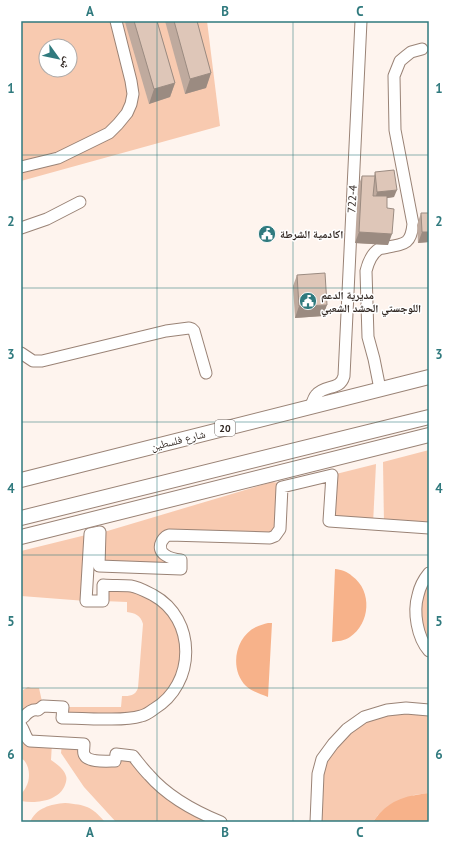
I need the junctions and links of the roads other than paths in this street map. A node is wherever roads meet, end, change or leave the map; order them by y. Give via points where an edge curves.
1 (116, 21) edge
2 (361, 21) edge
3 (422, 49) dead end
4 (21, 166) edge
5 (80, 202) dead end
6 (21, 228) edge
7 (21, 353) edge
8 (206, 373) dead end
9 (429, 377) edge
10 (380, 389) junction
11 (311, 406) junction
12 (429, 417) edge
13 (429, 435) edge
14 (345, 437) junction
15 (261, 458) junction
16 (320, 462) junction
17 (293, 469) junction
18 (21, 480) edge
19 (21, 518) edge
20 (429, 528) edge
21 (21, 537) edge
22 (429, 572) edge
23 (429, 651) edge
24 (429, 710) edge
25 (21, 720) edge
26 (21, 726) edge
27 (221, 822) edge
28 (316, 822) edge

1 - 4 street via 133,94 127,113 109,134 58,158
2 - 11 street, 722-4 via 344,376 340,384 316,395
3 - 10 street via 411,52 400,61 394,76 395,130 413,224 412,234 403,245 379,249 368,261 366,271 368,337
5 - 6 street via 47,219
7 - 8 street via 33,361 42,361 166,331 189,328 194,331
9 - 10 main road, شارع فلسطين / 20
10 - 11 main road, شارع فلسطين / 20
11 - 18 main road, شارع فلسطين / 20
12 - 14 main road
13 - 16 main road
14 - 15 main road
14 - 16 main road
15 - 17 main road
15 - 19 main road
16 - 17 main road
17 - 21 main road
20 - 25 street via 328,521 332,474 282,487 280,529 270,538 165,536 160,544 161,552 175,560 181,560 181,570 99,566 100,532 90,534 86,601 103,601 103,585 132,586 161,600 180,624 186,652 184,669 165,702 141,716 124,719 62,718 63,707 43,706 30,711
22 - 23 street via 421,586 416,604 418,629
24 - 28 street via 387,710 364,717 347,729 322,759 318,774
26 - 27 street via 30,741 84,744 85,757 92,760 115,761 116,754 133,756 172,796 194,810

